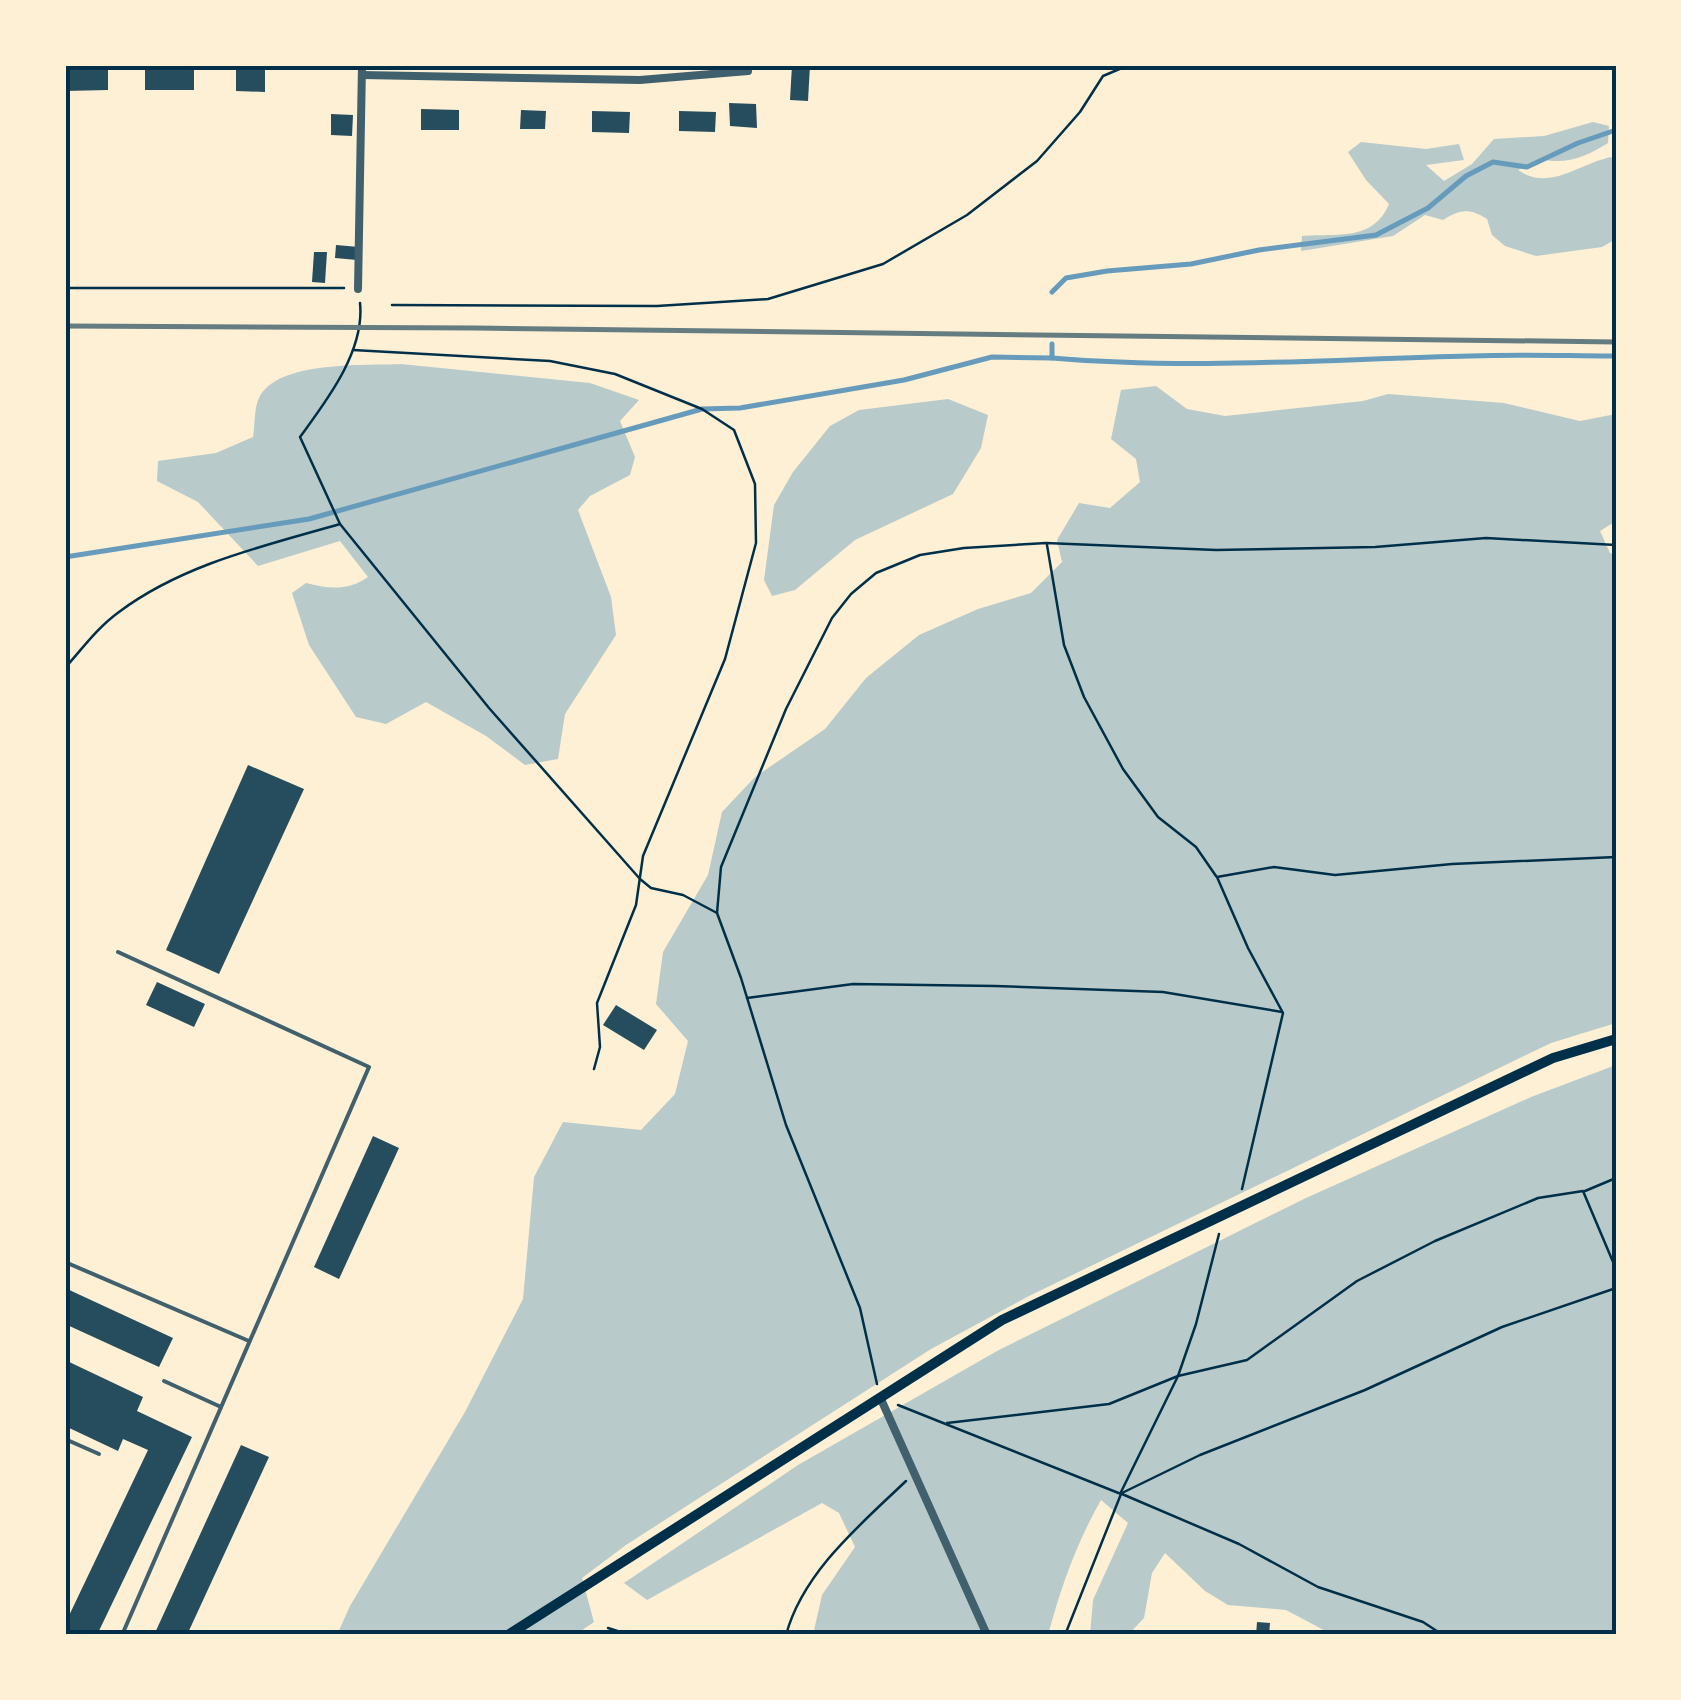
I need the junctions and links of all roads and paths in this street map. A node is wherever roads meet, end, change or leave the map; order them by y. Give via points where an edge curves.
1 (1130, 65) edge
2 (362, 70) edge
3 (748, 71) dead end
4 (65, 288) edge
5 (358, 288) junction
6 (392, 305) dead end
7 (353, 350) junction
8 (340, 524) junction
9 (1046, 544) junction
10 (1616, 545) edge
11 (65, 668) edge
12 (1616, 857) edge
13 (1216, 877) junction
14 (640, 879) junction
15 (716, 913) junction
16 (118, 952) dead end
17 (747, 998) junction
18 (1283, 1012) junction
19 (1616, 1039) edge
20 (594, 1069) dead end
21 (1616, 1178) edge
22 (1583, 1192) junction
23 (1236, 1209) junction
24 (1222, 1216) junction
25 (65, 1262) edge
26 (1616, 1270) edge
27 (1616, 1288) edge
28 (250, 1341) junction
29 (1178, 1376) junction
30 (164, 1381) dead end
31 (880, 1397) junction
32 (221, 1406) junction
33 (945, 1423) junction
34 (65, 1438) edge
35 (99, 1454) dead end
36 (913, 1474) junction
37 (1121, 1494) junction
38 (608, 1628) dead end
39 (122, 1635) edge
40 (508, 1635) edge
41 (630, 1635) edge
42 (786, 1635) edge
43 (987, 1635) edge
44 (1065, 1635) edge
45 (1442, 1635) edge

1 - 6 path via 1103,76 1037,162 967,215 883,264 768,300
2 - 3 street via 640,80
2 - 5 street
4 - 5 path
5 - 7 path via 362,318
7 - 8 path via 300,437
7 - 14 path via 550,362 614,374 702,409 734,430 756,484 756,543 725,659 643,856
8 - 11 path via 182,576 119,612
8 - 14 path
9 - 10 path via 1216,550 1486,538
9 - 13 path via 1064,645 1084,697 1158,817 1196,848
9 - 15 path via 920,554 876,573 851,594 786,709 721,867
12 - 13 path via 1335,875 1274,866
13 - 18 path
14 - 15 path
14 - 20 path via 598,1003
15 - 17 path
16 - 28 lane via 369,1067
17 - 18 path via 853,984 994,986 1164,992
17 - 31 path via 786,1125 860,1308
18 - 23 path
19 - 23 main road via 1554,1058
21 - 22 path
22 - 26 path
22 - 29 path via 1538,1198 1435,1241 1357,1281 1247,1360
23 - 24 main road
24 - 29 path
24 - 31 main road via 1002,1320
25 - 28 lane
27 - 37 path via 1502,1327
28 - 32 lane
29 - 33 path via 1109,1404
29 - 37 path
30 - 32 lane
31 - 33 path
31 - 36 street
31 - 40 main road
32 - 39 lane
33 - 37 path
34 - 35 lane
36 - 42 path via 828,1561 792,1611
36 - 43 street
37 - 44 path
37 - 45 path via 1239,1544 1318,1588 1422,1622
38 - 41 path

